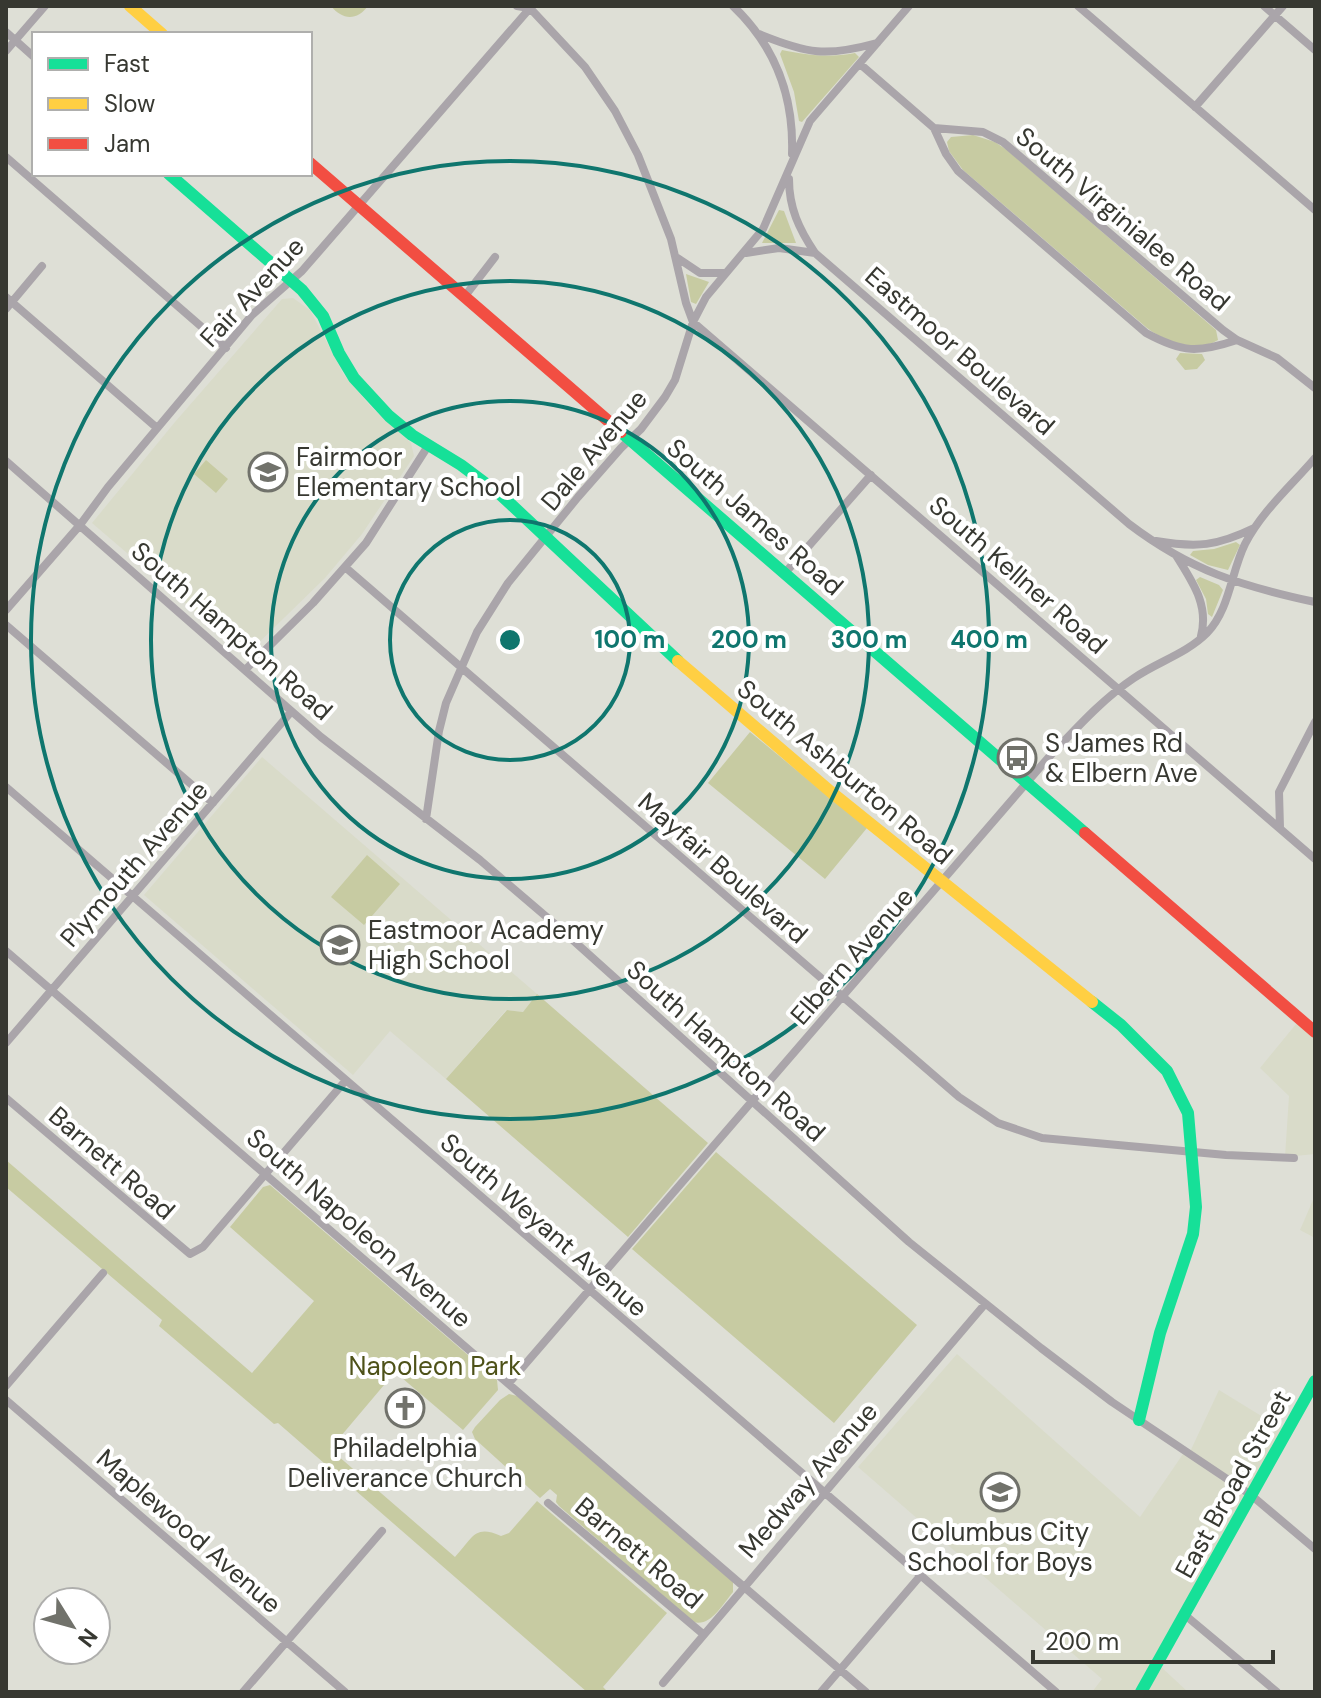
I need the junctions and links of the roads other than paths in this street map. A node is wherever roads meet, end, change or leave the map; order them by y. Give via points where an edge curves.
1 (45, 6) edge
2 (130, 6) edge
3 (517, 6) edge
4 (733, 6) edge
5 (909, 6) edge
6 (1078, 6) edge
7 (1264, 6) edge
8 (1283, 6) edge
9 (530, 7) edge
10 (1274, 15) junction
11 (6, 32) edge
12 (160, 32) edge
13 (758, 34) junction
14 (15, 40) junction
15 (878, 43) junction
16 (1315, 50) edge
17 (6, 51) edge
18 (32, 55) edge
19 (860, 64) junction
20 (1195, 107) junction
21 (934, 128) junction
22 (6, 157) edge
23 (312, 165) edge
24 (790, 167) junction
25 (171, 176) edge
26 (358, 205) junction
27 (1315, 210) edge
28 (745, 253) junction
29 (815, 253) junction
30 (495, 257) dead end
31 (676, 257) junction
32 (42, 266) dead end
33 (725, 273) junction
34 (292, 281) junction
35 (465, 296) junction
36 (8, 302) edge
37 (693, 322) junction
38 (1237, 340) junction
39 (226, 348) junction
40 (1315, 388) edge
41 (157, 428) junction
42 (631, 439) junction
43 (428, 446) junction
44 (1315, 458) edge
45 (6, 461) edge
46 (871, 475) junction
47 (80, 525) junction
48 (1255, 527) junction
49 (546, 538) junction
50 (1151, 540) junction
51 (1176, 556) junction
52 (345, 567) junction
53 (785, 573) junction
54 (1231, 582) junction
55 (1315, 602) edge
56 (6, 610) edge
57 (6, 625) edge
58 (1201, 639) junction
59 (460, 667) junction
60 (246, 669) junction
61 (1119, 689) junction
62 (291, 712) junction
63 (1315, 722) edge
64 (1027, 782) junction
65 (6, 787) edge
66 (213, 803) junction
67 (426, 819) junction
68 (1280, 829) junction
69 (1315, 859) edge
70 (943, 882) junction
71 (133, 896) junction
72 (6, 951) edge
73 (52, 990) junction
74 (842, 996) junction
75 (1315, 1032) edge
76 (6, 1043) edge
77 (346, 1080) junction
78 (6, 1098) edge
79 (752, 1102) junction
80 (1193, 1152) junction
81 (1294, 1158) dead end
82 (266, 1174) junction
83 (103, 1273) dead end
84 (589, 1290) junction
85 (985, 1304) junction
86 (1315, 1381) edge
87 (509, 1383) junction
88 (6, 1386) edge
89 (6, 1400) edge
90 (1139, 1420) junction
91 (825, 1493) junction
92 (1251, 1495) junction
93 (548, 1503) dead end
94 (382, 1531) dead end
95 (1315, 1549) edge
96 (921, 1575) junction
97 (743, 1586) junction
98 (1185, 1615) junction
99 (703, 1634) junction
100 (287, 1641) junction
101 (841, 1670) junction
102 (663, 1683) dead end
103 (243, 1692) edge
104 (345, 1692) edge
105 (821, 1692) edge
106 (866, 1692) edge
107 (1056, 1692) edge
108 (1141, 1692) edge
109 (1277, 1692) edge

1 - 14 street
2 - 12 main road
3 - 9 street
4 - 13 street, Eastmoor Boulevard
5 - 15 street, Dale Avenue
6 - 20 street
7 - 10 street
8 - 10 street
9 - 26 street, Fair Avenue
9 - 31 street via 585,67 615,111 646,172
10 - 16 street
10 - 20 street
11 - 14 street
13 - 15 street via 813,52
13 - 24 street, Eastmoor Boulevard via 784,83 793,132
14 - 17 street
14 - 18 street
15 - 19 street, Dale Avenue
19 - 21 street, South Virginialee Road
19 - 24 street, Dale Avenue via 810,121
20 - 27 street
21 - 38 street, South Virginialee Road via 983,132 1003,142
21 - 38 street, South Virginialee Road via 958,171 1146,333 1191,349
22 - 39 street
23 - 26 main road, South James Road
24 - 28 street, Dale Avenue via 767,221
24 - 29 street, Eastmoor Boulevard via 794,216
25 - 34 main road, South Ashburton Road
26 - 34 street, Fair Avenue
26 - 35 main road, South James Road
28 - 29 street via 779,248
28 - 33 street, Dale Avenue
29 - 50 street, Eastmoor Boulevard
30 - 35 street
31 - 33 street via 700,273
31 - 37 street
32 - 36 street
33 - 37 street, Dale Avenue
34 - 39 street, Fair Avenue via 252,315
34 - 43 main road, South Ashburton Road via 323,316 360,386
35 - 42 main road, South James Road
36 - 41 street
37 - 42 street, Dale Avenue via 675,380
37 - 46 street, South Kellner Road
38 - 40 street, South Virginialee Road via 1277,358
39 - 41 street, Fair Avenue
41 - 47 street, Fair Avenue
42 - 49 street, Dale Avenue
42 - 53 main road, South James Road
43 - 49 main road, South Ashburton Road via 477,476
43 - 52 street via 392,507
44 - 48 street, Elbern Avenue
45 - 47 street, South Hampton Road
46 - 53 street
46 - 61 street, South Kellner Road
47 - 56 street, Fair Avenue
47 - 60 street, South Hampton Road
48 - 50 street via 1215,544
48 - 54 street, Elbern Avenue
49 - 59 street, Dale Avenue via 497,600
49 - 70 main road, South Ashburton Road via 699,678
50 - 51 street, Eastmoor Boulevard
51 - 54 street, Eastmoor Boulevard
51 - 58 street via 1202,605
52 - 59 street, Mayfair Boulevard
52 - 60 street
53 - 64 main road, South James Road
54 - 55 street, Eastmoor Boulevard
54 - 58 street, Elbern Avenue via 1217,620
57 - 66 street
58 - 61 street, Elbern Avenue
59 - 67 street, Dale Avenue via 439,731
59 - 74 street, Mayfair Boulevard
60 - 62 street, South Hampton Road
61 - 64 street, Elbern Avenue
61 - 68 street, South Kellner Road
62 - 66 street, Plymouth Avenue
62 - 67 street, South Hampton Road
63 - 68 street via 1279,792
64 - 70 street, Elbern Avenue
64 - 75 main road, South James Road
65 - 71 street, South Weyant Avenue
66 - 71 street, Plymouth Avenue
67 - 79 street, South Hampton Road via 585,950
68 - 69 street, South Kellner Road
70 - 74 street, Elbern Avenue
70 - 80 main road, South Ashburton Road via 1153,1055 1184,1100
71 - 73 street, Plymouth Avenue
71 - 77 street, South Weyant Avenue
72 - 73 street, South Napoleon Avenue
73 - 76 street, Plymouth Avenue
73 - 82 street, South Napoleon Avenue
74 - 79 street, Elbern Avenue
74 - 80 street, Mayfair Boulevard via 959,1097 1020,1133 1071,1143
77 - 82 street
77 - 84 street, South Weyant Avenue
78 - 82 street, Barnett Road via 185,1253 203,1247
79 - 84 street, Elbern Avenue
79 - 85 street, South Hampton Road
80 - 81 street, Mayfair Boulevard
80 - 90 main road, South Ashburton Road via 1193,1234 1160,1333
82 - 87 street, South Napoleon Avenue
83 - 88 street
84 - 87 street, Elbern Avenue
84 - 91 street, South Weyant Avenue
85 - 90 street, South Hampton Road
85 - 91 street, Medway Avenue
86 - 92 main road, East Broad Street
87 - 97 street, South Napoleon Avenue
89 - 100 street, Maplewood Avenue
90 - 92 street, South Hampton Road
91 - 96 street, South Weyant Avenue
91 - 97 street, Medway Avenue
92 - 95 street, South Hampton Road
92 - 98 main road, East Broad Street
93 - 99 street, Barnett Road
94 - 100 street
96 - 101 street
96 - 107 street, South Weyant Avenue
97 - 99 street, Medway Avenue
97 - 101 street, South Napoleon Avenue
98 - 108 main road, East Broad Street
98 - 109 street
99 - 102 street, Medway Avenue
100 - 103 street
100 - 104 street, Maplewood Avenue
101 - 105 street
101 - 106 street, South Napoleon Avenue

